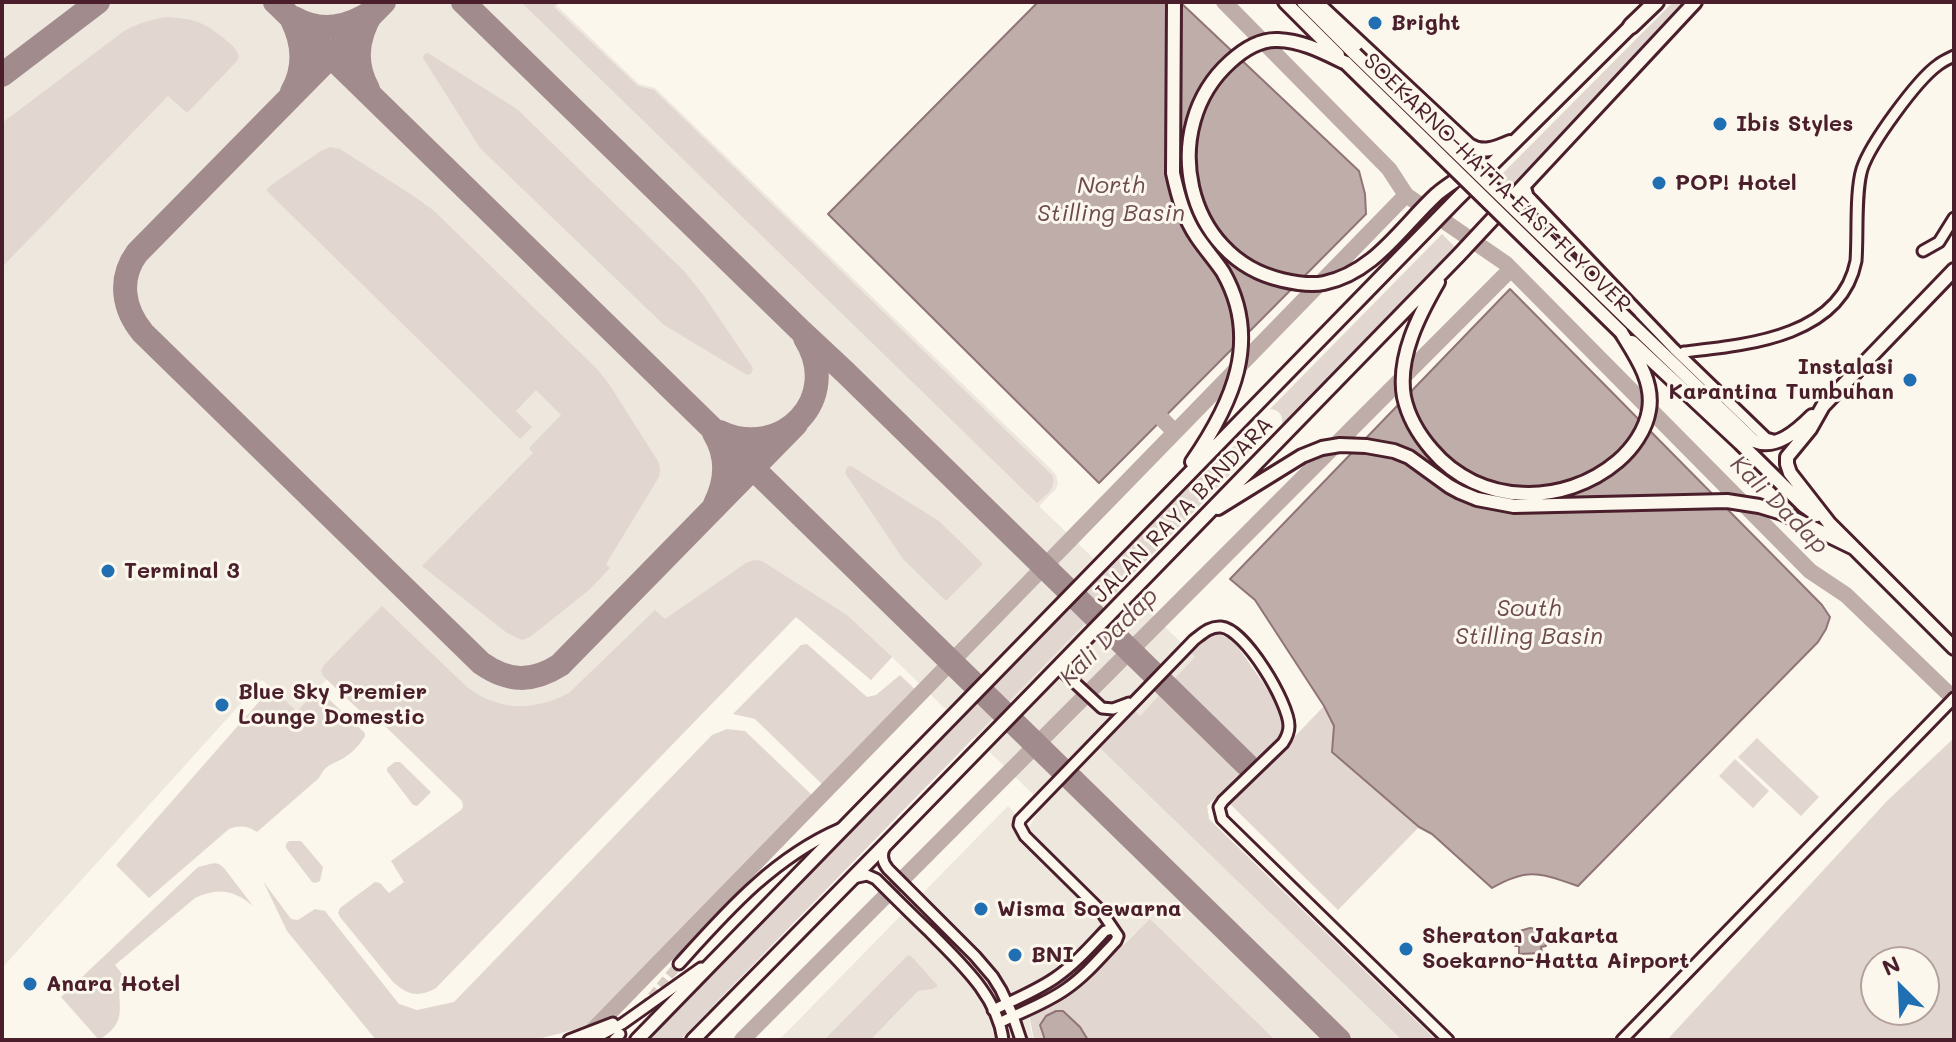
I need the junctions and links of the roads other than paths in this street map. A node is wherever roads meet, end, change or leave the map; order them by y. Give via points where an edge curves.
1 (1174, 2) edge
2 (1285, 2) edge
3 (1303, 2) edge
4 (1316, 2) edge
5 (1653, 2) edge
6 (1695, 2) edge
7 (1631, 26) joint
8 (1954, 56) edge
9 (1350, 59) junction
10 (1518, 138) junction
11 (1500, 156) junction
12 (1525, 186) junction
13 (1954, 218) edge
14 (1923, 251) dead end
15 (1449, 265) junction
16 (1954, 270) edge
17 (1625, 327) junction
18 (1684, 352) dead end
19 (1823, 406) junction
20 (1781, 440) junction
21 (1172, 491) junction
22 (1202, 519) junction
23 (1829, 523) junction
24 (1854, 548) junction
25 (1954, 648) edge
26 (1058, 667) junction
27 (1139, 697) junction
28 (1954, 698) edge
29 (846, 826) junction
30 (886, 844) junction
31 (851, 879) junction
32 (1112, 929) junction
33 (726, 949) junction
34 (679, 964) tunnel mouth
35 (1007, 1003) junction
36 (649, 1005) junction
37 (993, 1010) junction
38 (1013, 1016) junction
39 (999, 1023) junction
40 (569, 1040) edge
41 (591, 1040) edge
42 (637, 1040) edge
43 (693, 1040) edge
44 (1003, 1040) edge
45 (1021, 1040) edge
46 (1448, 1040) edge
47 (1622, 1040) edge

1 - 21 main road via 1173,173 1185,213 1233,292 1241,361 1216,425
2 - 9 main road
3 - 9 main road
4 - 10 main road via 1469,145 1490,149
5 - 7 highway
6 - 12 main road, JALAN RAYA BANDARA
7 - 10 main road, JALAN RAYA BANDARA
8 - 18 street via 1921,80 1867,157 1860,179 1854,273 1842,297 1798,329
9 - 11 main road via 1305,43 1274,39 1242,51 1202,100 1188,154 1196,203 1222,246 1246,266 1297,284 1324,283 1351,273 1373,260 1438,193
9 - 17 main road, SOEKARNO-HATTA EAST FLYOVER, bridge
10 - 11 main road, JALAN RAYA BANDARA
11 - 21 main road, JALAN RAYA BANDARA
12 - 15 main road, JALAN RAYA BANDARA
12 - 20 street via 1528,196 1674,349 1766,438
13 - 14 street via 1939,242
15 - 17 main road via 1408,348 1404,396 1419,433 1438,458 1460,476 1488,488 1557,492 1602,473 1626,454 1650,409
15 - 22 main road, JALAN RAYA BANDARA
16 - 19 main road
17 - 20 main road via 1754,441 1769,445
17 - 23 main road via 1803,505
19 - 20 main road
19 - 23 main road via 1787,464
21 - 29 main road, JALAN RAYA BANDARA
22 - 24 main road via 1302,456 1352,445 1409,457 1460,492 1486,501 1514,506 1727,501 1782,513
22 - 26 main road, JALAN RAYA BANDARA
23 - 24 main road
24 - 25 main road
26 - 27 street via 1102,708 1113,709
26 - 30 main road, JALAN RAYA BANDARA
27 - 32 street via 1019,825
27 - 46 street via 1209,629 1227,628 1242,641 1273,683 1289,732 1223,801 1220,815
28 - 47 street
29 - 33 main road, JALAN RAYA BANDARA
29 - 34 street via 813,840 764,876
30 - 31 main road, JALAN RAYA BANDARA
30 - 35 street via 884,864 975,956
31 - 37 street via 876,879 965,967
31 - 43 main road, JALAN RAYA BANDARA
32 - 35 street via 1057,976
32 - 38 street via 1116,941 1075,983
33 - 36 street
33 - 42 main road, JALAN RAYA BANDARA
35 - 37 street
35 - 38 street
36 - 40 street
36 - 41 street
37 - 39 street
38 - 39 street
38 - 45 street
39 - 44 street

